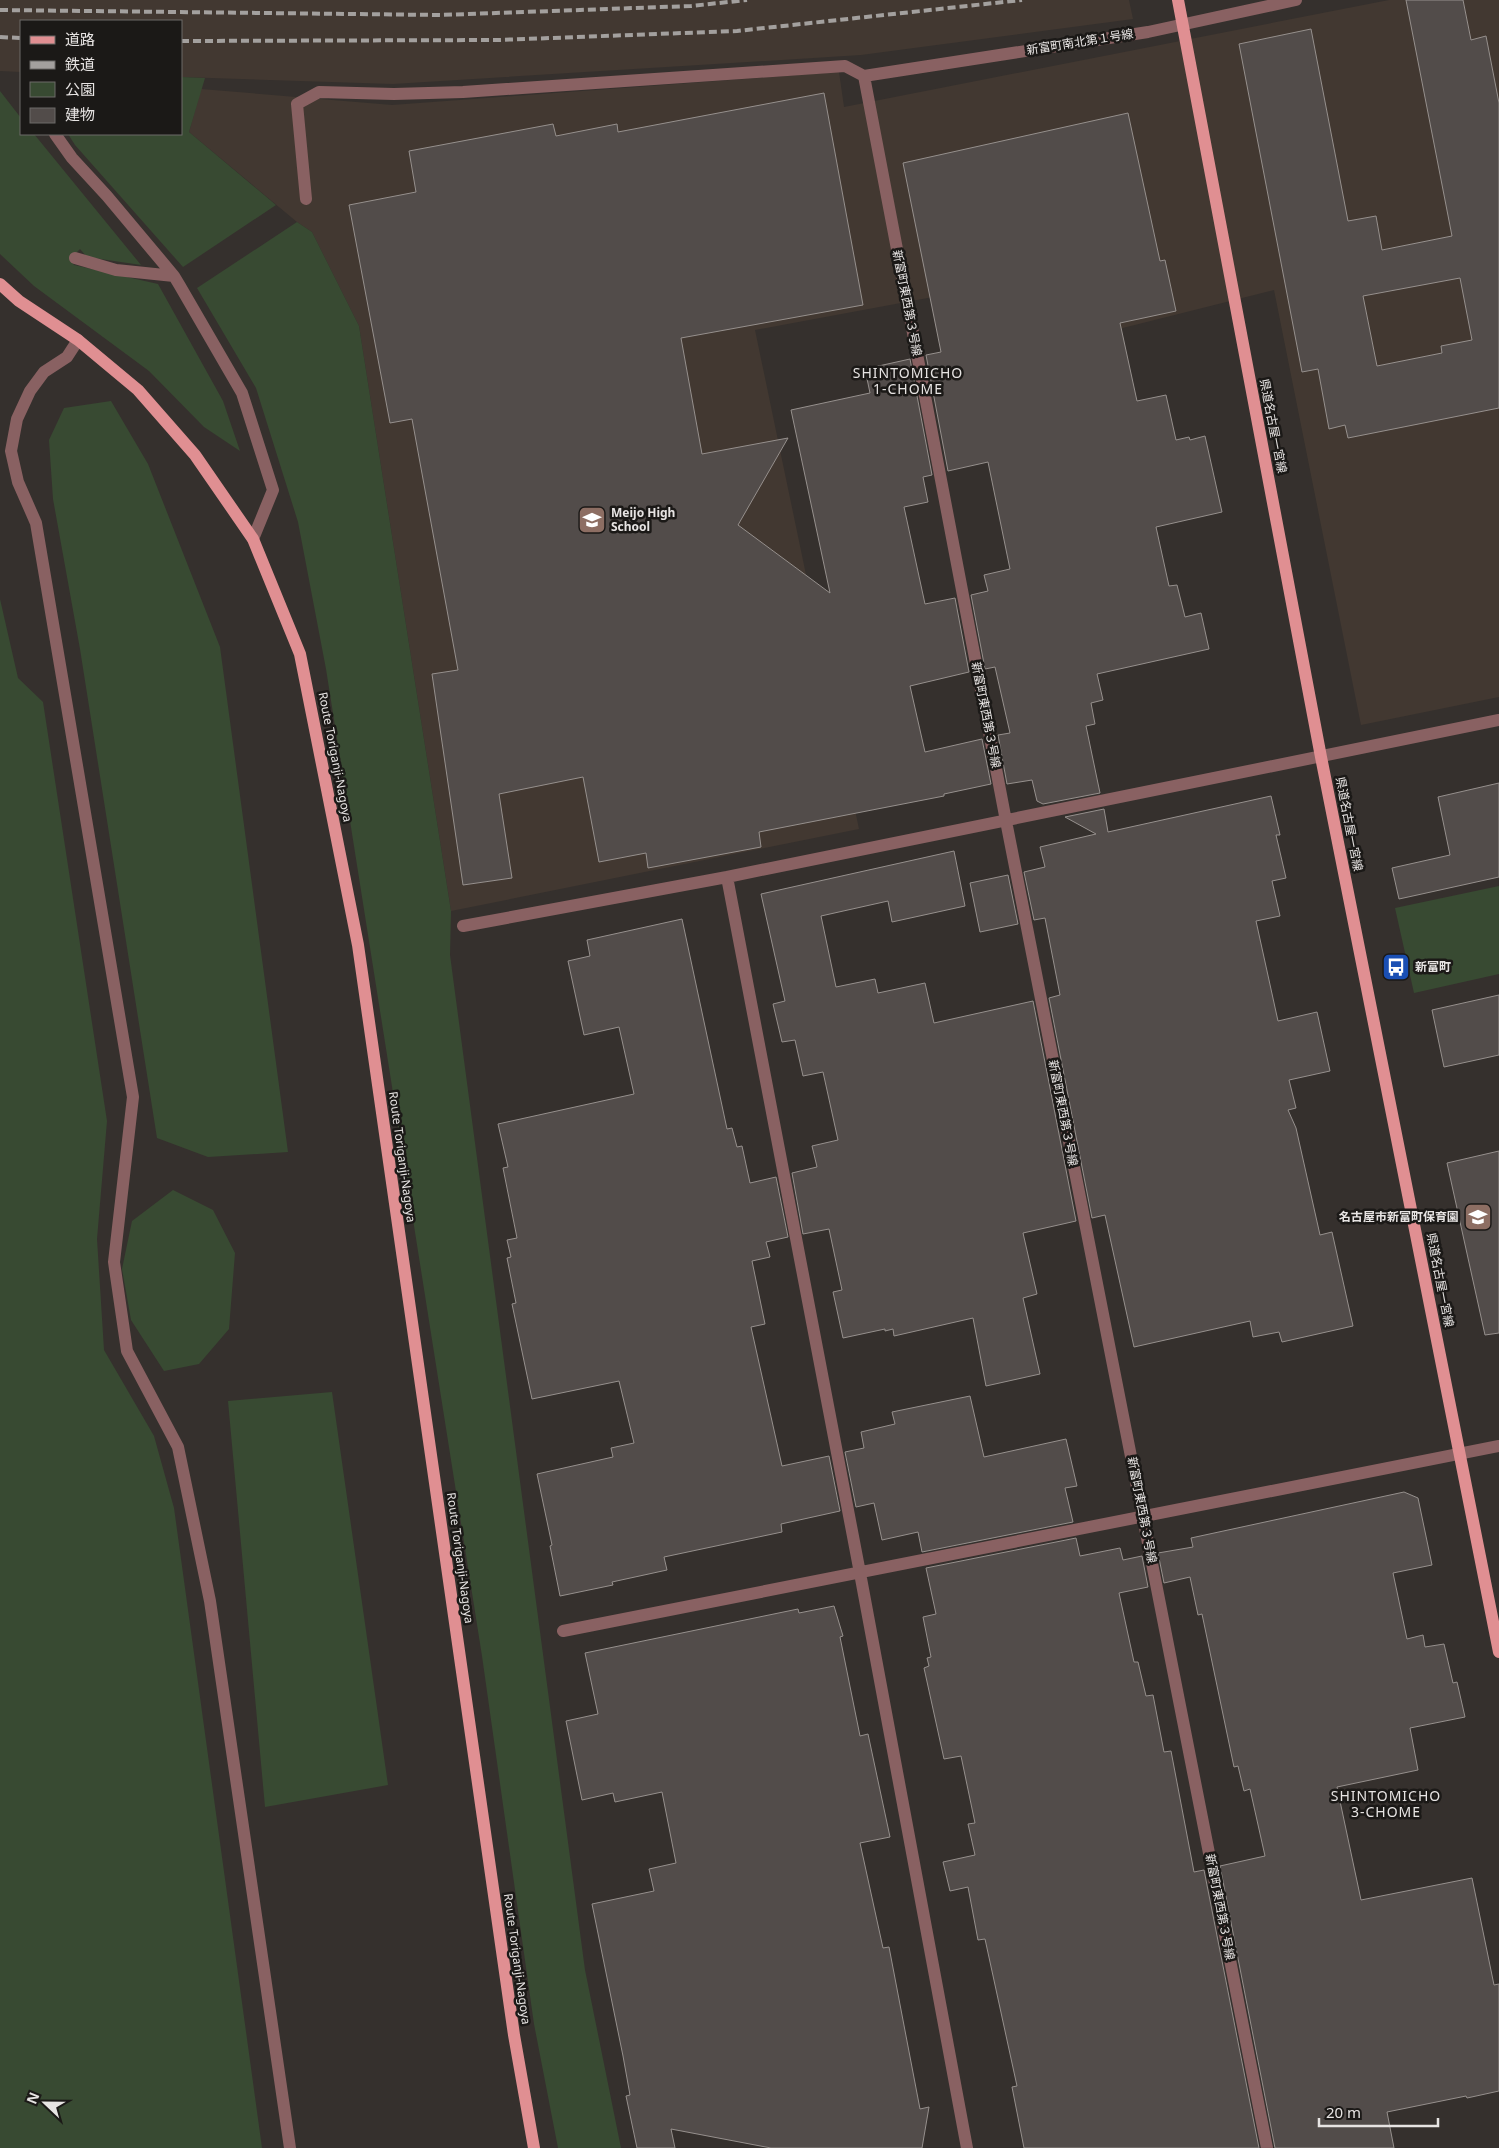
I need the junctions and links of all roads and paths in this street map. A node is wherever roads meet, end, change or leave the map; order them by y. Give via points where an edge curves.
1 (1178, 0) edge
2 (1296, 0) edge
3 (1183, 25) junction
4 (864, 76) junction
5 (56, 135) edge
6 (306, 199) dead end
7 (75, 258) dead end
8 (174, 276) junction
9 (0, 284) edge
10 (78, 340) junction
11 (254, 540) junction
12 (1499, 720) edge
13 (1321, 756) junction
14 (1006, 820) junction
15 (727, 877) junction
16 (463, 926) dead end
17 (1499, 1446) edge
18 (1461, 1454) junction
19 (1143, 1517) junction
20 (860, 1573) junction
21 (563, 1631) dead end
22 (1499, 1652) edge
23 (290, 2148) edge
24 (534, 2148) edge
25 (968, 2148) edge
26 (1267, 2148) edge

1 - 3 main road, 県道名古屋一宮線
2 - 3 street, 新富町南北第１号線
3 - 4 street, 新富町南北第１号線
3 - 13 main road, 県道名古屋一宮線
4 - 6 street via 845,66 463,92 319,92 298,104
4 - 14 street, 新富町東西第３号線
5 - 8 street
7 - 8 street via 116,270
8 - 11 street via 242,393 273,490
9 - 10 main road, Route Toriganji-Nagoya via 19,301
10 - 11 main road, Route Toriganji-Nagoya via 138,390 195,455
10 - 23 street via 67,357 44,372 30,390 17,420 11,451 18,482 36,523 133,1097 114,1262 127,1352 178,1447 210,1601
11 - 24 main road, Route Toriganji-Nagoya via 300,654 358,945 514,2035
12 - 13 street
13 - 14 street
13 - 18 main road, 県道名古屋一宮線
14 - 15 street
14 - 19 street, 新富町東西第３号線
15 - 16 street
15 - 20 street
17 - 18 street
18 - 19 street
18 - 22 main road, 県道名古屋一宮線
19 - 20 street
19 - 26 street, 新富町東西第３号線
20 - 21 street
20 - 25 street

